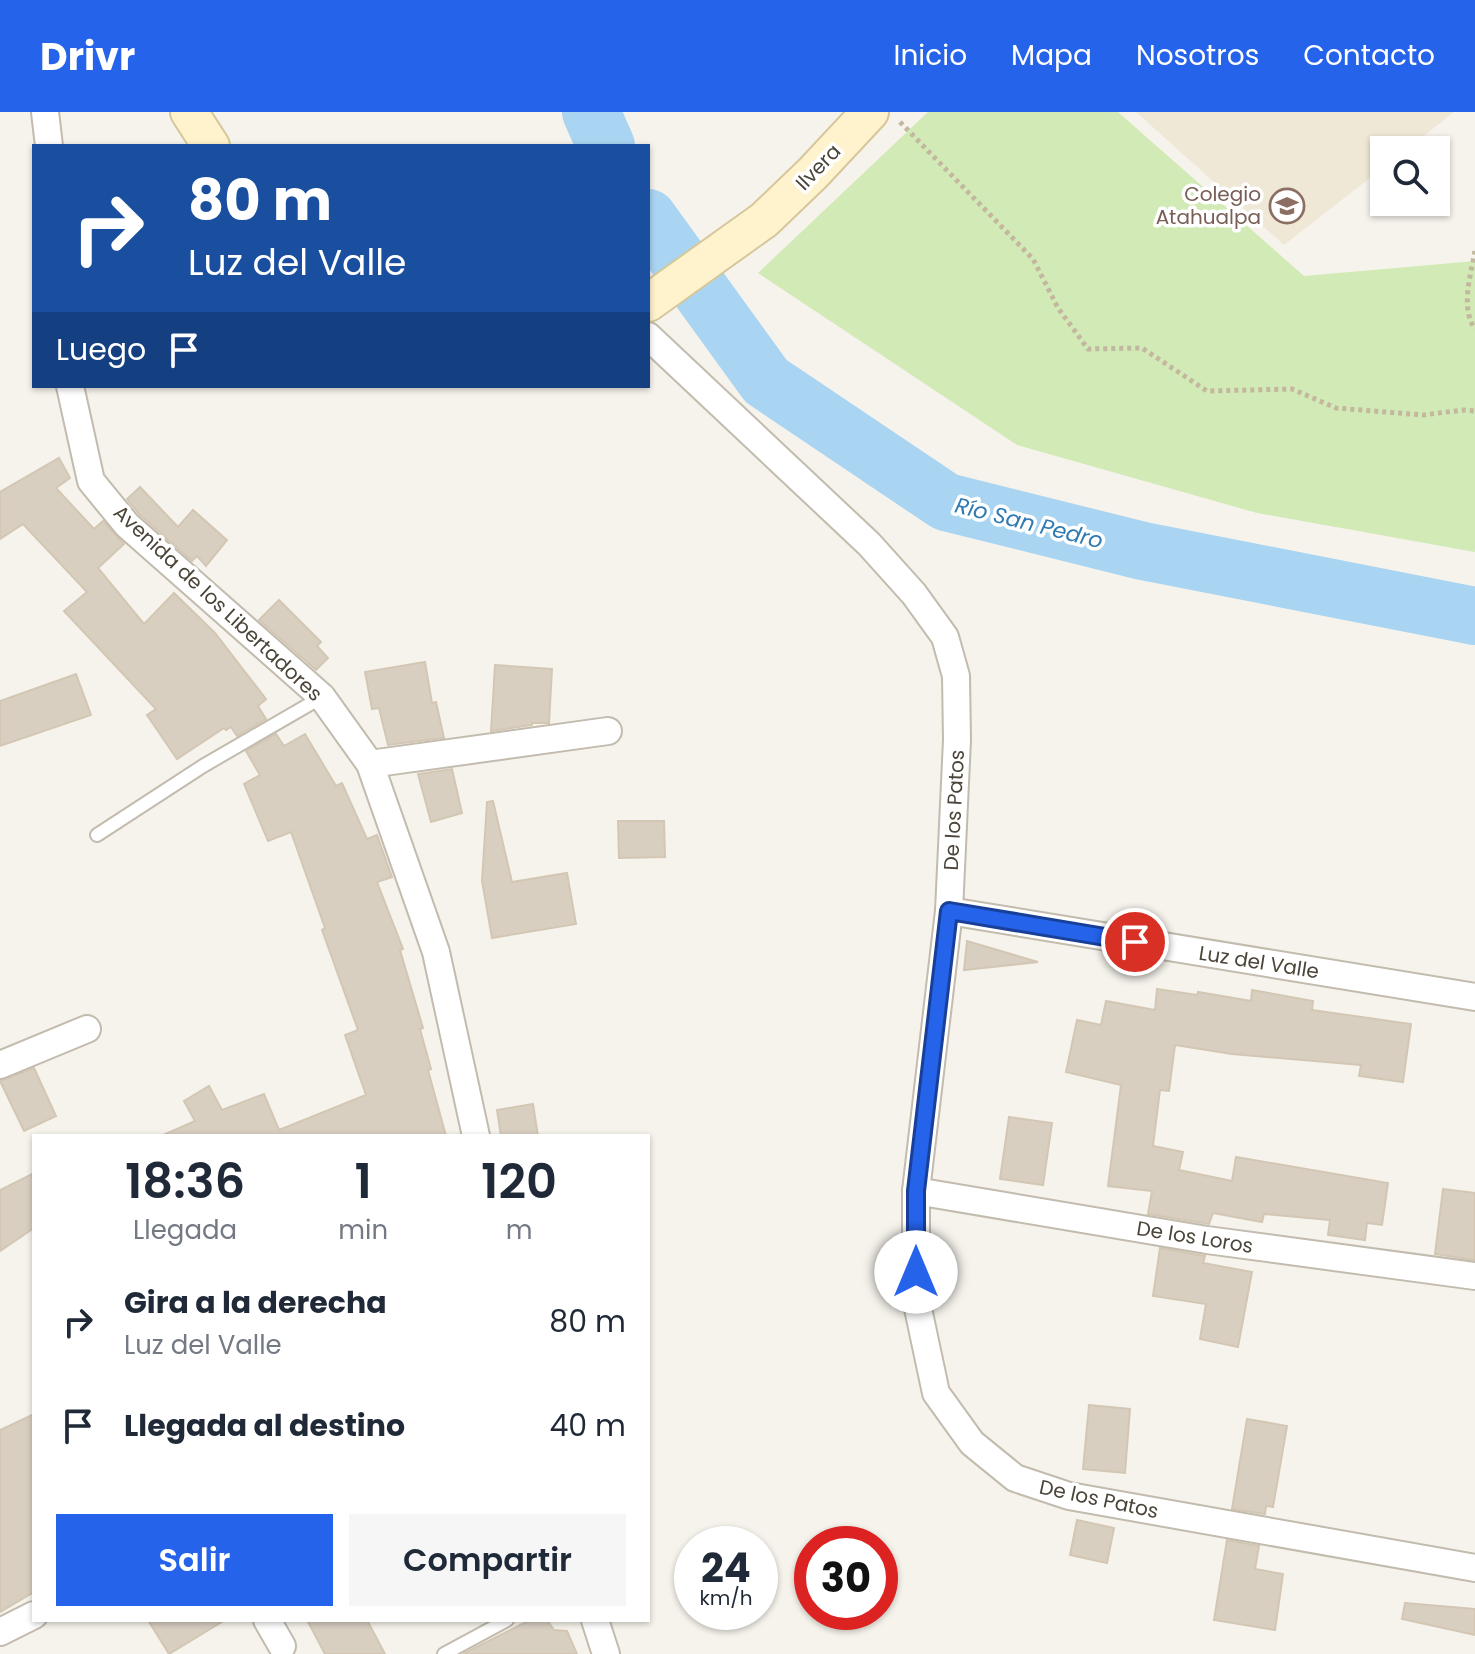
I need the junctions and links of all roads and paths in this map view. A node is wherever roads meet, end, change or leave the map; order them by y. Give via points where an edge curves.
1 (45, 112) edge
2 (189, 112) edge
3 (870, 112) edge
4 (891, 112) edge
5 (49, 144) edge
6 (210, 144) edge
7 (1475, 251) edge
8 (652, 300) edge
9 (1475, 329) edge
10 (650, 338) edge
11 (70, 388) edge
12 (1475, 411) edge
13 (322, 697) junction
14 (608, 731) dead end
15 (370, 764) junction
16 (97, 835) dead end
17 (949, 911) junction
18 (1475, 997) edge
19 (87, 1029) dead end
20 (0, 1065) edge
21 (476, 1134) edge
22 (916, 1191) junction
23 (1475, 1276) edge
24 (1475, 1568) edge
25 (32, 1616) edge
26 (268, 1622) edge
27 (503, 1622) edge
28 (596, 1622) edge
29 (0, 1632) edge
30 (282, 1646) dead end
31 (444, 1654) edge
32 (606, 1654) edge

1 - 5 street
2 - 6 street
3 - 8 street, Ilvera via 764,220
4 - 12 path via 1033,259 1058,308 1088,349 1142,348 1207,391 1292,389 1336,408 1423,415
7 - 9 path via 1467,300
10 - 17 street, De los Patos via 869,544 945,637 956,676 957,740
11 - 13 street, Avenida de los Libertadores via 91,481 127,525
13 - 15 street, Avenida de los Libertadores
13 - 16 lane
14 - 15 street
15 - 21 street, Avenida de los Libertadores via 436,952
17 - 18 street, Luz del Valle
17 - 22 street, De los Patos
19 - 20 street
22 - 23 street, De los Loros via 1207,1240
22 - 24 street, De los Patos via 916,1299 936,1393 972,1443 1015,1478 1069,1496
25 - 29 street
26 - 30 street
27 - 31 lane
28 - 32 street

